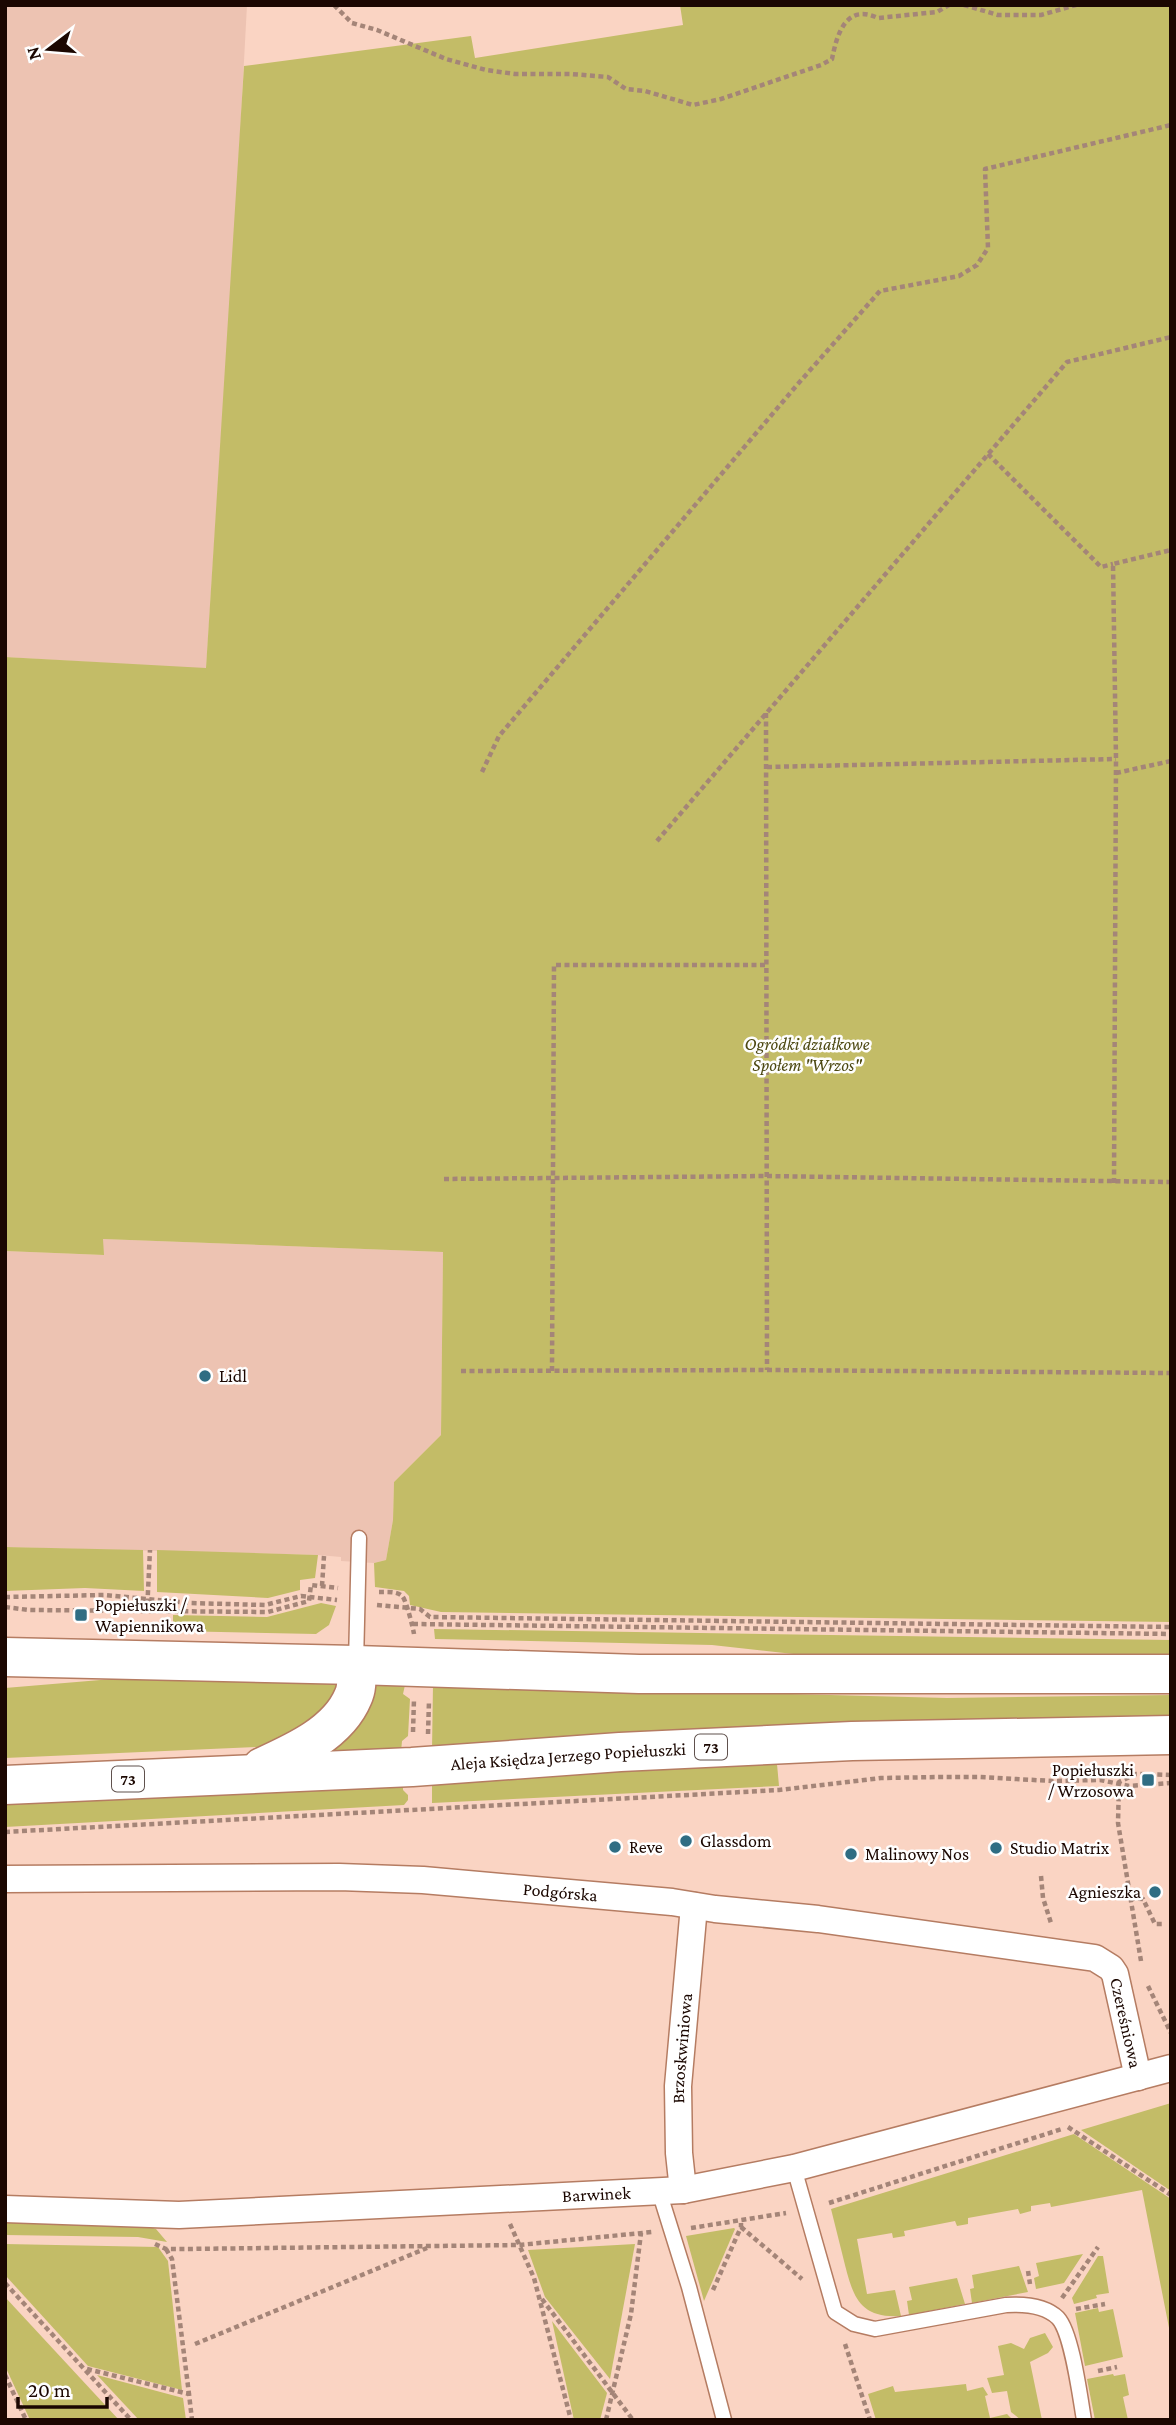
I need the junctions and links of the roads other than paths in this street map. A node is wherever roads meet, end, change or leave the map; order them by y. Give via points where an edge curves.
1 (359, 1538) dead end
2 (5, 1657) edge
3 (356, 1665) junction
4 (1171, 1674) edge
5 (1171, 1735) edge
6 (251, 1772) junction
7 (5, 1785) edge
8 (5, 1879) edge
9 (694, 1906) junction
10 (1111, 1968) joint
11 (1171, 2068) edge
12 (1138, 2077) junction
13 (794, 2168) junction
14 (671, 2190) junction
15 (5, 2210) edge
16 (724, 2420) edge
17 (1084, 2420) edge

1 - 3 lane
2 - 3 main road
3 - 4 main road via 639,1674
3 - 6 main road via 353,1698 337,1721 300,1749
5 - 6 main road, Aleja Księdza Jerzego Popiełuszki / 73 via 852,1741
6 - 7 main road, Aleja Księdza Jerzego Popiełuszki / 73
8 - 9 street, Podgórska via 339,1877 542,1889
9 - 10 street, Podgórska via 1095,1958
9 - 14 street, Brzoskwiniowa via 678,2086 679,2154
10 - 12 street, Czereśniowa
11 - 12 street, Barwinek
12 - 13 street, Barwinek
13 - 14 street, Barwinek
13 - 17 lane via 834,2308 855,2324 875,2329 1006,2305 1041,2308 1058,2317 1067,2332
14 - 15 street, Barwinek via 179,2215
14 - 16 lane via 682,2264

